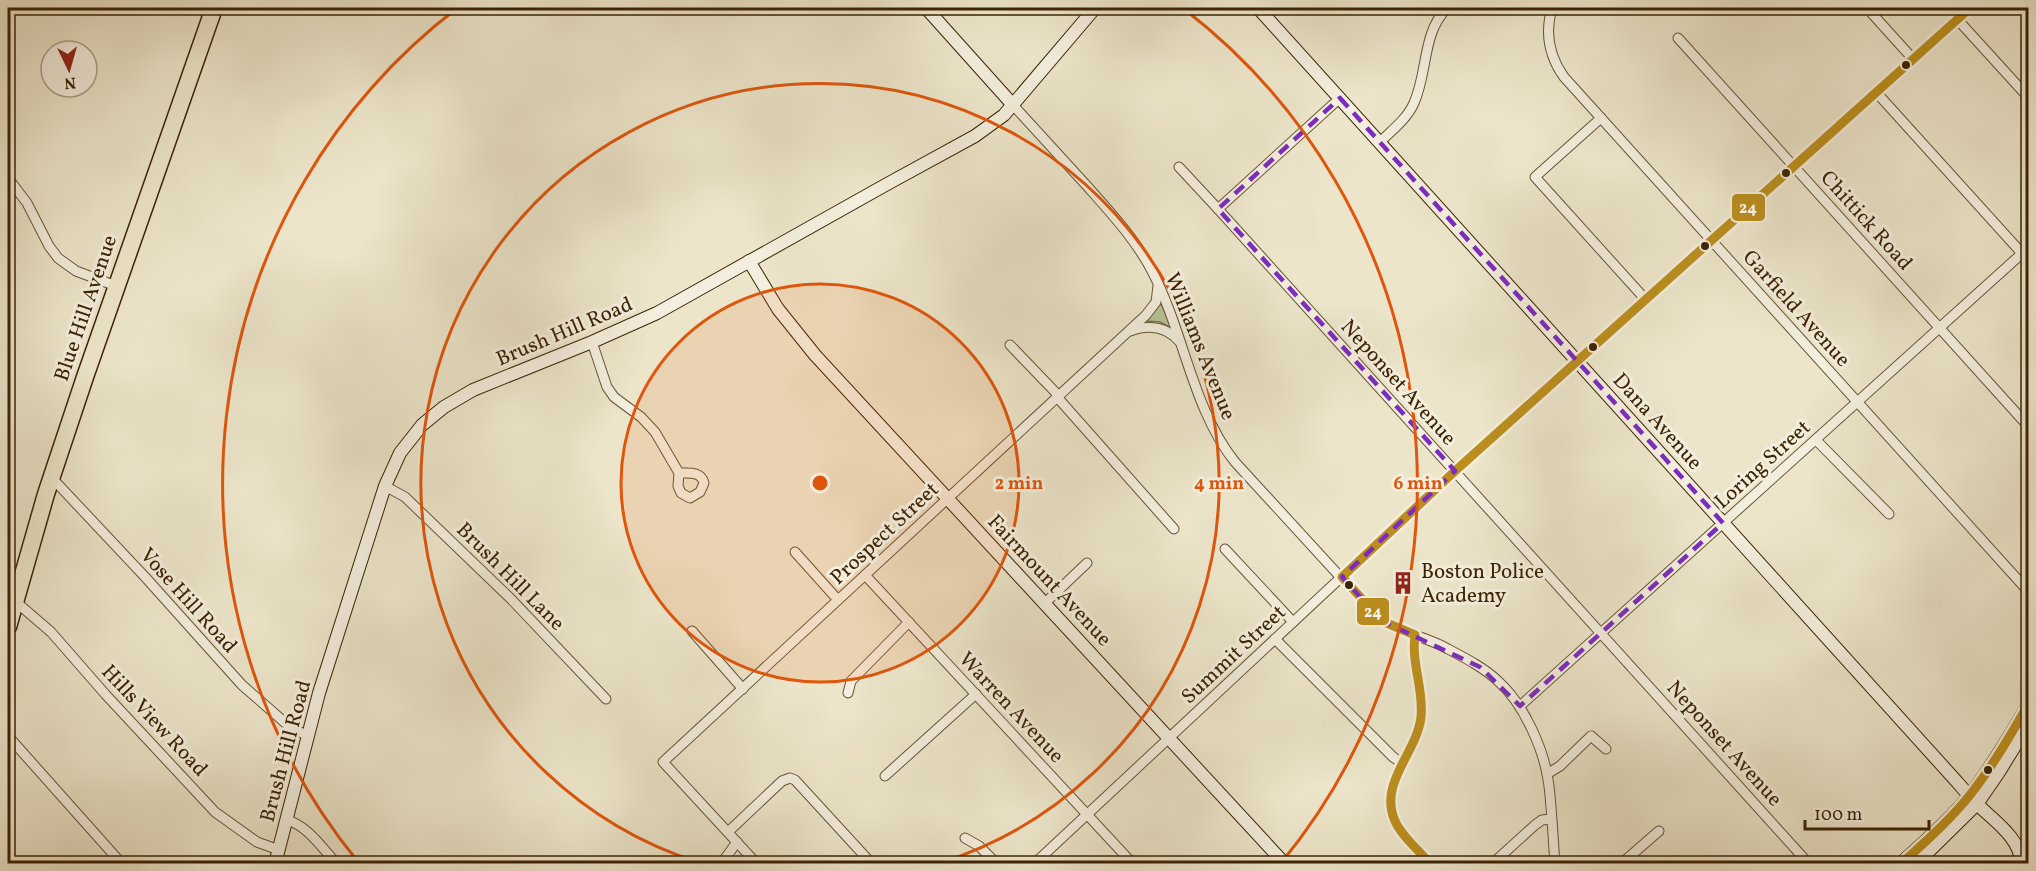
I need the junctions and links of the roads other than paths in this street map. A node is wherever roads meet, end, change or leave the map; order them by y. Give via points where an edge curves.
1 (214, 8) edge
2 (926, 8) edge
3 (1095, 8) edge
4 (1258, 8) edge
5 (1447, 8) edge
6 (1552, 8) edge
7 (1867, 8) edge
8 (1970, 8) edge
9 (1957, 19) junction
10 (1678, 38) dead end
11 (1913, 59) junction
12 (1876, 92) junction
13 (2028, 97) edge
14 (1340, 98) junction
15 (1013, 105) junction
16 (1601, 118) junction
17 (1380, 142) junction
18 (1794, 166) junction
19 (1179, 167) dead end
20 (8, 178) edge
21 (1218, 209) junction
22 (1712, 240) junction
23 (2026, 254) edge
24 (749, 261) junction
25 (1158, 283) junction
26 (116, 286) junction
27 (1646, 300) junction
28 (1940, 327) junction
29 (1128, 332) junction
30 (592, 342) junction
31 (1010, 345) dead end
32 (1183, 346) junction
33 (1578, 360) junction
34 (1058, 397) junction
35 (1858, 402) junction
36 (2028, 426) edge
37 (1816, 440) junction
38 (1455, 471) junction
39 (679, 473) dead end
40 (52, 478) junction
41 (385, 486) junction
42 (948, 498) junction
43 (1889, 514) dead end
44 (1723, 523) junction
45 (1174, 529) dead end
46 (1225, 549) dead end
47 (795, 552) dead end
48 (1088, 563) dead end
49 (865, 575) junction
50 (1342, 577) junction
51 (2028, 591) edge
52 (838, 600) junction
53 (15, 601) junction
54 (1045, 603) junction
55 (909, 622) junction
56 (1293, 622) junction
57 (8, 627) edge
58 (692, 631) dead end
59 (1601, 633) junction
60 (1415, 635) junction
61 (1275, 639) junction
62 (743, 690) junction
63 (848, 693) dead end
64 (976, 694) junction
65 (606, 699) dead end
66 (2028, 705) edge
67 (1520, 706) junction
68 (2028, 725) edge
69 (8, 736) edge
70 (308, 736) junction
71 (1169, 738) junction
72 (1606, 749) dead end
73 (1403, 764) junction
74 (1547, 774) junction
75 (885, 776) dead end
76 (1973, 800) junction
77 (1088, 814) junction
78 (1551, 819) junction
79 (286, 820) junction
80 (1659, 831) dead end
81 (728, 832) junction
82 (964, 838) dead end
83 (737, 842) junction
84 (279, 850) junction
85 (122, 864) edge
86 (275, 864) edge
87 (337, 864) edge
88 (721, 864) edge
89 (757, 864) edge
90 (872, 864) edge
91 (997, 864) edge
92 (1034, 864) edge
93 (1133, 864) edge
94 (1285, 864) edge
95 (1430, 864) edge
96 (1492, 864) edge
97 (1555, 864) edge
98 (1621, 864) edge
99 (1809, 864) edge
100 (1900, 864) edge
101 (1916, 864) edge
102 (2021, 864) edge

1 - 26 highway, Blue Hill Avenue
2 - 15 street
3 - 15 street, Brush Hill Road
4 - 14 street, Dana Avenue
5 - 17 street via 1433,29 1413,105
6 - 16 street, Garfield Avenue via 1548,30 1554,58 1564,77
7 - 11 street
8 - 9 street, Summit Street
9 - 11 street, Summit Street
9 - 13 street
10 - 18 street, Chittick Road
11 - 12 street, Summit Street
12 - 18 street, Summit Street
12 - 23 street
14 - 17 street, Dana Avenue
14 - 21 street
15 - 24 street, Brush Hill Road via 975,136
15 - 25 street, Williams Avenue via 1117,220
16 - 22 street, Garfield Avenue
16 - 27 street via 1535,177
17 - 33 street, Dana Avenue
18 - 22 street, Summit Street
18 - 28 street, Chittick Road
19 - 21 street, Neponset Avenue
20 - 26 street via 58,258 76,271
21 - 38 street, Neponset Avenue
22 - 27 street, Summit Street
22 - 35 street, Garfield Avenue
23 - 28 street, Loring Street
24 - 30 street, Brush Hill Road via 657,313
24 - 42 street, Fairmount Avenue via 811,351
25 - 29 street, Prospect Street via 1154,306
25 - 32 street, Williams Avenue
26 - 40 highway, Blue Hill Avenue
27 - 33 street, Summit Street
28 - 35 street, Loring Street
28 - 36 street, Chittick Road
29 - 32 street via 1144,327 1161,329
29 - 34 street, Prospect Street
30 - 39 street via 609,391 652,428
30 - 41 street, Brush Hill Road via 482,386 441,409 410,439
31 - 34 street
32 - 50 street, Williams Avenue via 1207,414 1226,450
33 - 38 street, Summit Street
33 - 44 street, Dana Avenue
34 - 42 street, Prospect Street
34 - 45 street
35 - 37 street, Loring Street
35 - 51 street, Garfield Avenue
37 - 43 street
37 - 44 street, Loring Street
38 - 50 street, Summit Street
38 - 59 street, Neponset Avenue
40 - 53 highway, Blue Hill Avenue
40 - 70 street, Vose Hill Road via 242,685 290,727
41 - 65 street, Brush Hill Lane via 405,497 511,599
41 - 70 street, Brush Hill Road
42 - 49 street, Prospect Street
42 - 54 street, Fairmount Avenue
44 - 59 street, Loring Street
44 - 76 street, Dana Avenue
46 - 56 street
47 - 52 street
48 - 54 street
49 - 52 street, Prospect Street
49 - 55 street, Warren Avenue
50 - 56 street, Summit Street
50 - 60 street, Williams Avenue via 1377,617
52 - 62 street, Prospect Street
53 - 57 highway, Blue Hill Avenue
53 - 84 street, Hills View Road via 51,632 215,812 257,842
54 - 71 street, Fairmount Avenue
55 - 63 street via 851,681
55 - 64 street, Warren Avenue
56 - 61 street, Summit Street
58 - 62 street
59 - 67 street, Loring Street
59 - 99 street, Neponset Avenue
60 - 67 street, Williams Avenue via 1480,667 1500,682
60 - 73 street via 1420,720
61 - 71 street, Summit Street
61 - 73 street
62 - 81 street, Prospect Street via 663,762
64 - 75 street
64 - 77 street, Warren Avenue
66 - 76 street
67 - 74 street, Williams Avenue
68 - 76 street via 2004,765
69 - 85 street
70 - 79 street, Brush Hill Road
71 - 77 street, Summit Street
71 - 94 street, Fairmount Avenue
72 - 74 street via 1591,736
73 - 95 street via 1390,793 1391,809 1400,828
74 - 78 street, Williams Avenue
76 - 100 street
76 - 101 street
76 - 102 street, Dana Avenue via 2016,845
77 - 92 street, Summit Street
77 - 93 street, Warren Avenue
78 - 96 street via 1535,825
78 - 97 street, Williams Avenue
79 - 84 street, Brush Hill Road
79 - 87 street via 304,829
80 - 98 street
81 - 83 street
81 - 90 street via 790,778
82 - 91 street
83 - 88 street
83 - 89 street
84 - 86 street, Brush Hill Road

